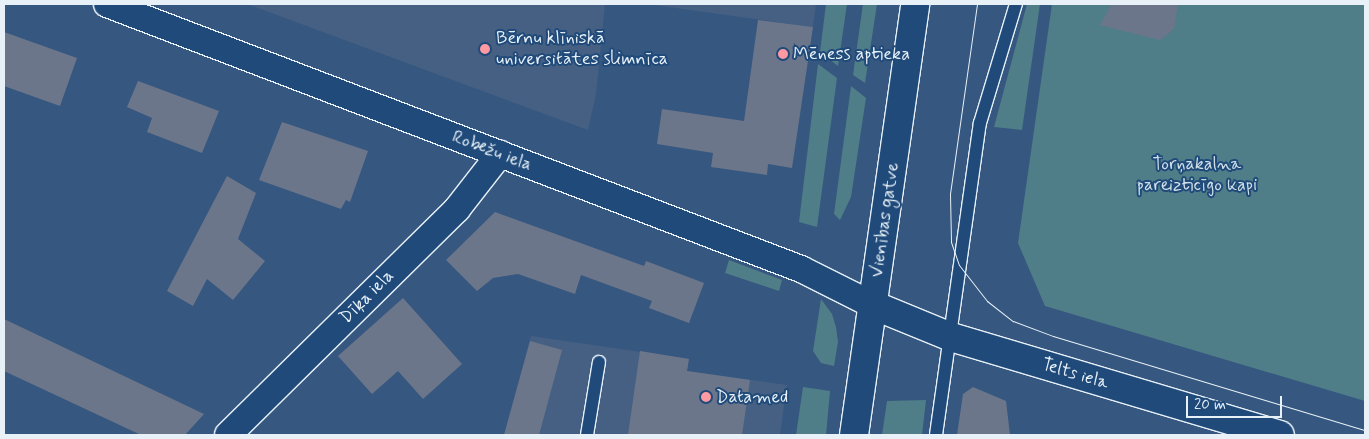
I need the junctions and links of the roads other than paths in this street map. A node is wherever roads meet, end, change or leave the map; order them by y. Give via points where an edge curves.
1 (107, 4) edge
2 (915, 4) edge
3 (1016, 4) edge
4 (500, 154) junction
5 (873, 305) junction
6 (951, 337) junction
7 (599, 362) dead end
8 (228, 435) edge
9 (587, 435) edge
10 (854, 435) edge
11 (936, 435) edge
12 (1280, 435) edge

1 - 4 street, Robežu iela
2 - 5 main road, Vienības gatve
3 - 6 lane via 980,123
4 - 5 street, Robežu iela via 819,276
4 - 8 street, Dīķa iela via 457,210
5 - 6 main road, Telts iela
5 - 10 main road, Vienības gatve
6 - 11 lane
6 - 12 main road, Telts iela
7 - 9 lane

